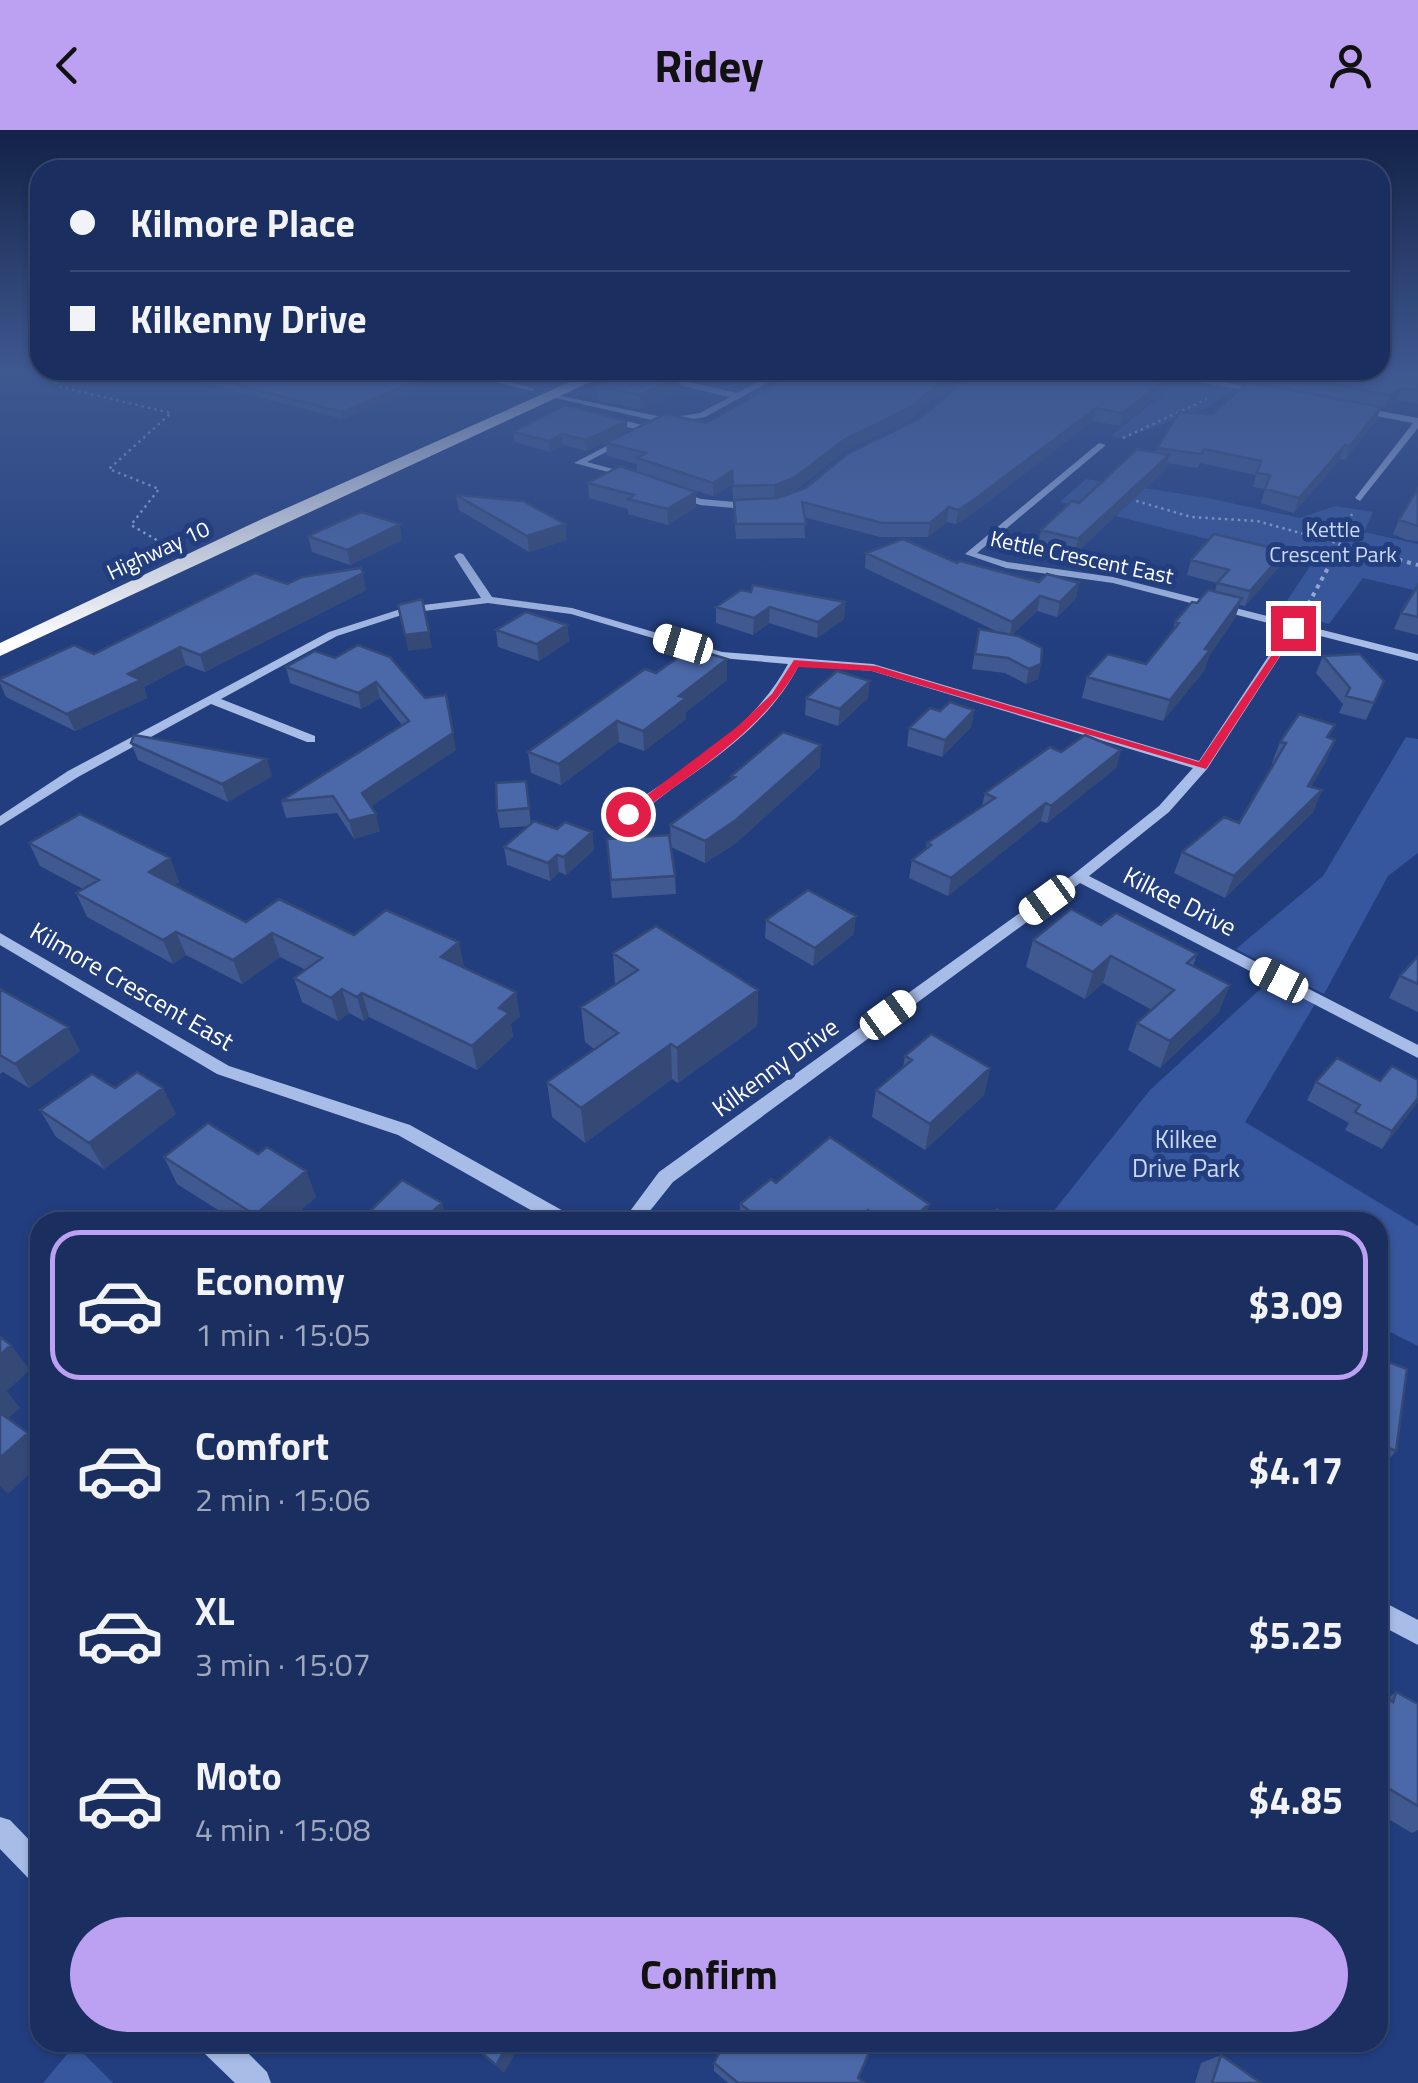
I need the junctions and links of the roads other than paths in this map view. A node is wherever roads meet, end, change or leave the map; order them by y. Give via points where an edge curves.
1 (384, 461) edge
2 (398, 461) edge
3 (582, 461) edge
4 (1082, 461) edge
5 (1389, 461) edge
6 (652, 484) edge
7 (668, 490) edge
8 (1358, 503) road end
9 (776, 505) edge
10 (459, 556) dead end
11 (488, 600) junction
12 (1293, 628) junction
13 (0, 632) edge
14 (0, 650) edge
15 (1418, 658) edge
16 (794, 664) junction
17 (211, 700) junction
18 (310, 739) dead end
19 (1202, 766) junction
20 (0, 809) edge
21 (18, 810) junction
22 (628, 814) dead end
23 (0, 822) edge
24 (1079, 876) junction
25 (0, 938) edge
26 (1418, 1052) edge
27 (549, 1212) edge
28 (639, 1212) edge
29 (1388, 1616) edge
30 (1418, 1633) edge
31 (0, 1830) edge
32 (30, 1860) edge
33 (225, 2052) edge
34 (256, 2083) edge

1 - 13 highway, Highway 10
2 - 14 highway, Highway 10
3 - 6 street
4 - 12 street, Kettle Crescent East via 970,554 1112,580
5 - 8 street
7 - 9 street via 742,508
10 - 11 street
11 - 16 street via 572,610 720,654
11 - 17 street via 406,610 333,634
12 - 15 street, Kettle Crescent East
12 - 19 street, Kilkenny Drive
16 - 19 street via 872,668
16 - 22 street via 776,695 741,730
17 - 18 street
17 - 21 street
19 - 24 street, Kilkenny Drive via 1164,809
20 - 21 street
21 - 23 street
24 - 26 street, Kilkee Drive
24 - 28 street, Kilkenny Drive via 666,1177
25 - 27 street, Kilmore Crescent East via 223,1070 404,1130
29 - 30 street
31 - 32 street
33 - 34 street

